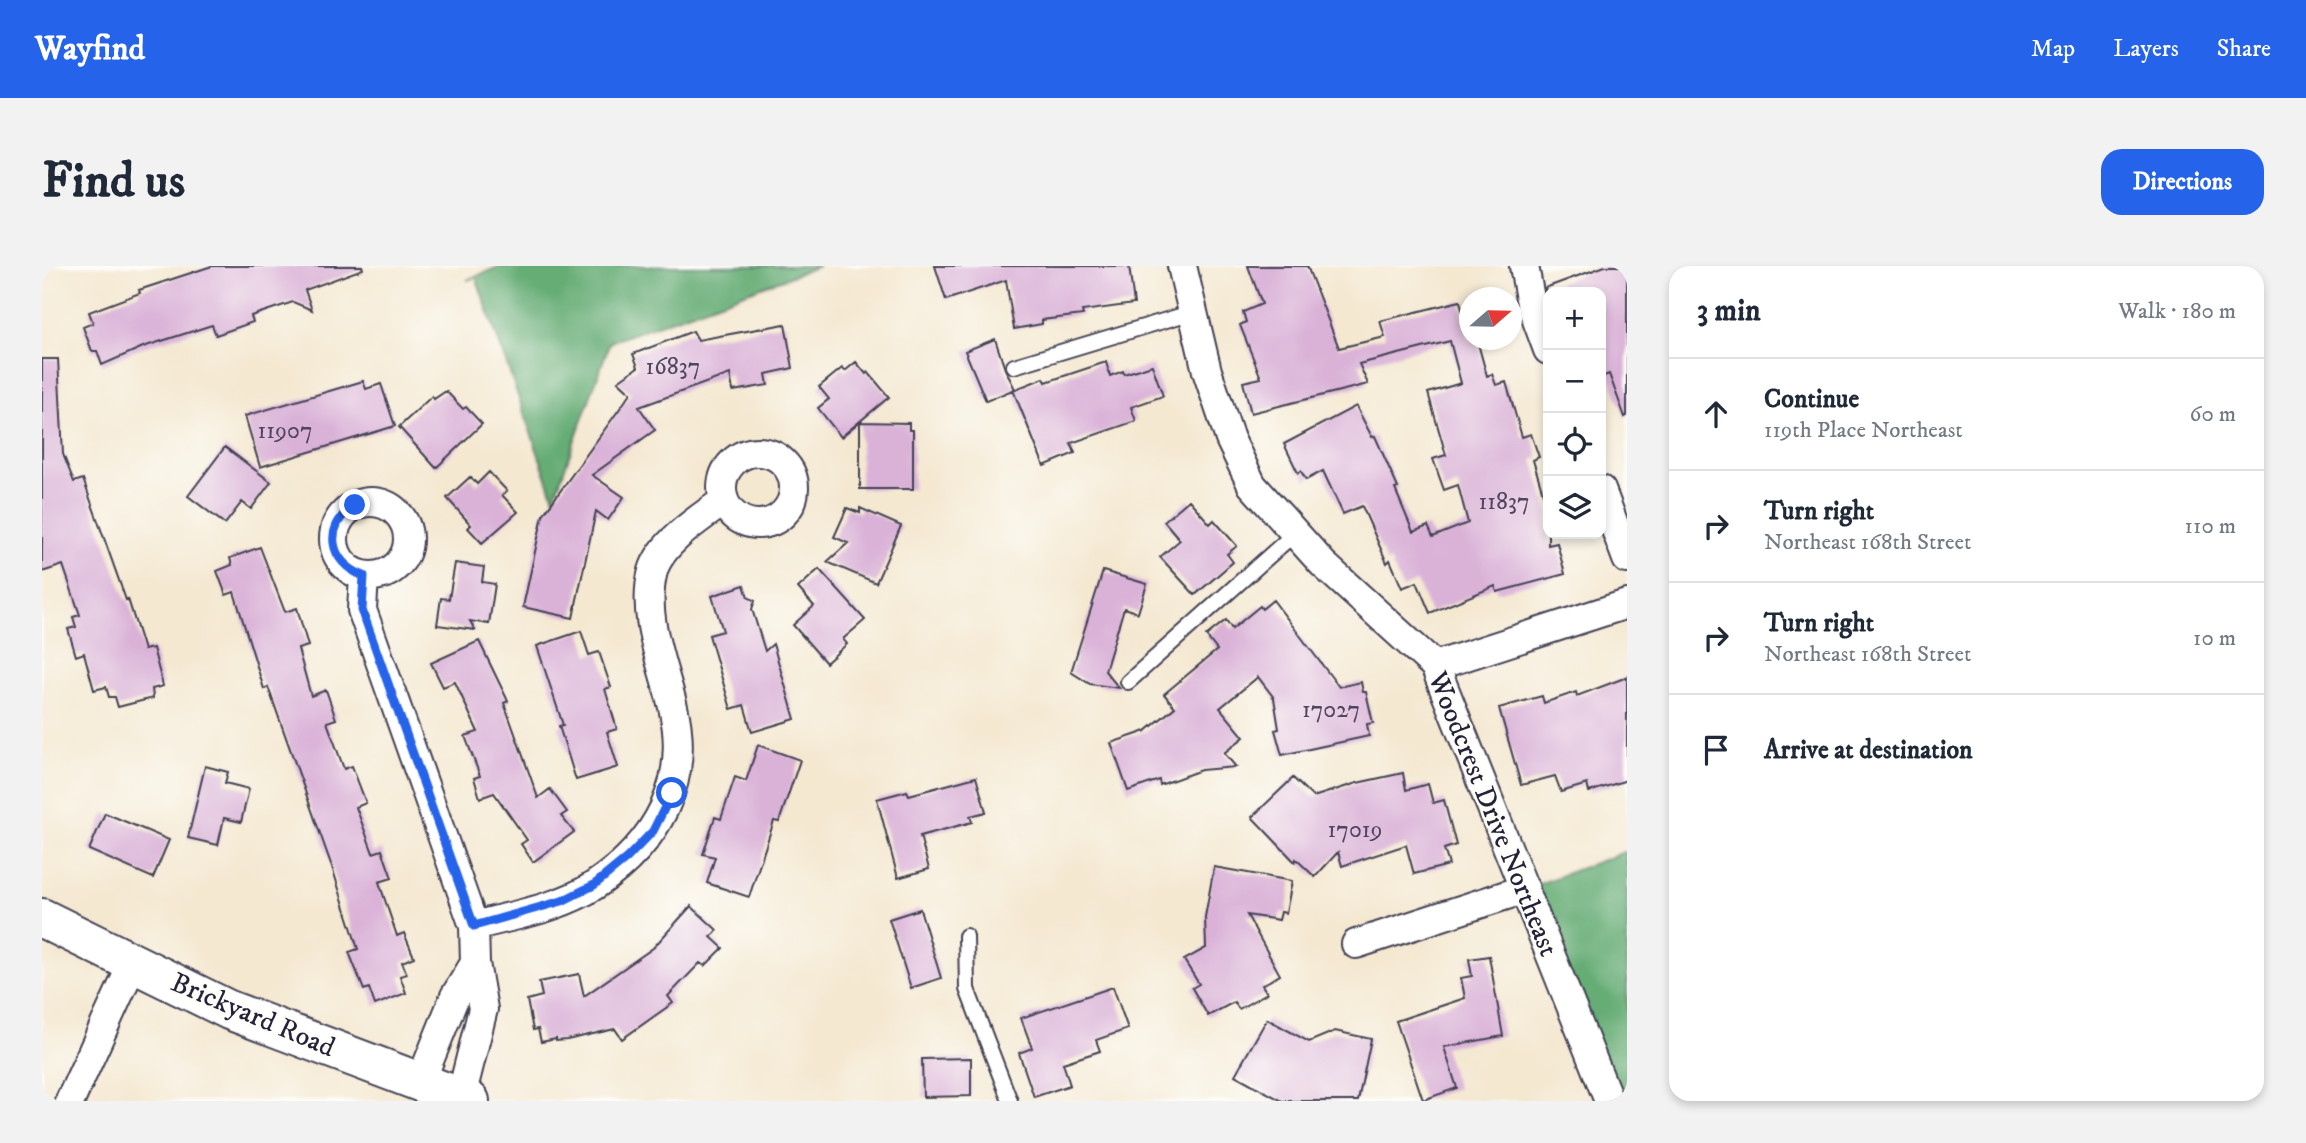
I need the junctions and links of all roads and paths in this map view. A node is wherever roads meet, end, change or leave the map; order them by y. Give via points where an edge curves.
1 (1182, 266) edge
2 (1524, 266) edge
3 (1193, 312) junction
4 (1543, 336) edge
5 (1014, 366) dead end
6 (724, 501) dead end
7 (1606, 503) edge
8 (1295, 533) junction
9 (1627, 559) edge
10 (364, 576) dead end
11 (1627, 604) edge
12 (1435, 666) junction
13 (1128, 682) dead end
14 (1525, 889) junction
15 (42, 918) edge
16 (474, 926) junction
17 (966, 936) dead end
18 (1356, 944) dead end
19 (133, 963) junction
20 (475, 963) junction
21 (420, 1083) junction
22 (465, 1099) edge
23 (70, 1101) edge
24 (1010, 1101) edge
25 (1609, 1101) edge

1 - 3 street, Woodcrest Drive Northeast
2 - 4 street
3 - 5 lane
3 - 8 street, Woodcrest Drive Northeast via 1230,439 1252,485
6 - 16 street via 688,526 654,569 650,595 653,628 679,747 672,793 653,831 594,885 550,904
7 - 9 street
8 - 12 street, Woodcrest Drive Northeast
8 - 13 lane
10 - 16 street via 362,610
11 - 12 street
12 - 14 street, Woodcrest Drive Northeast
14 - 18 street
14 - 25 street, Woodcrest Drive Northeast
15 - 19 street, Brickyard Road
16 - 20 street
17 - 24 lane via 967,989
19 - 21 street, Brickyard Road via 229,1010
19 - 23 street
20 - 21 street via 455,996
20 - 22 street via 483,1009
21 - 22 street, Brickyard Road

